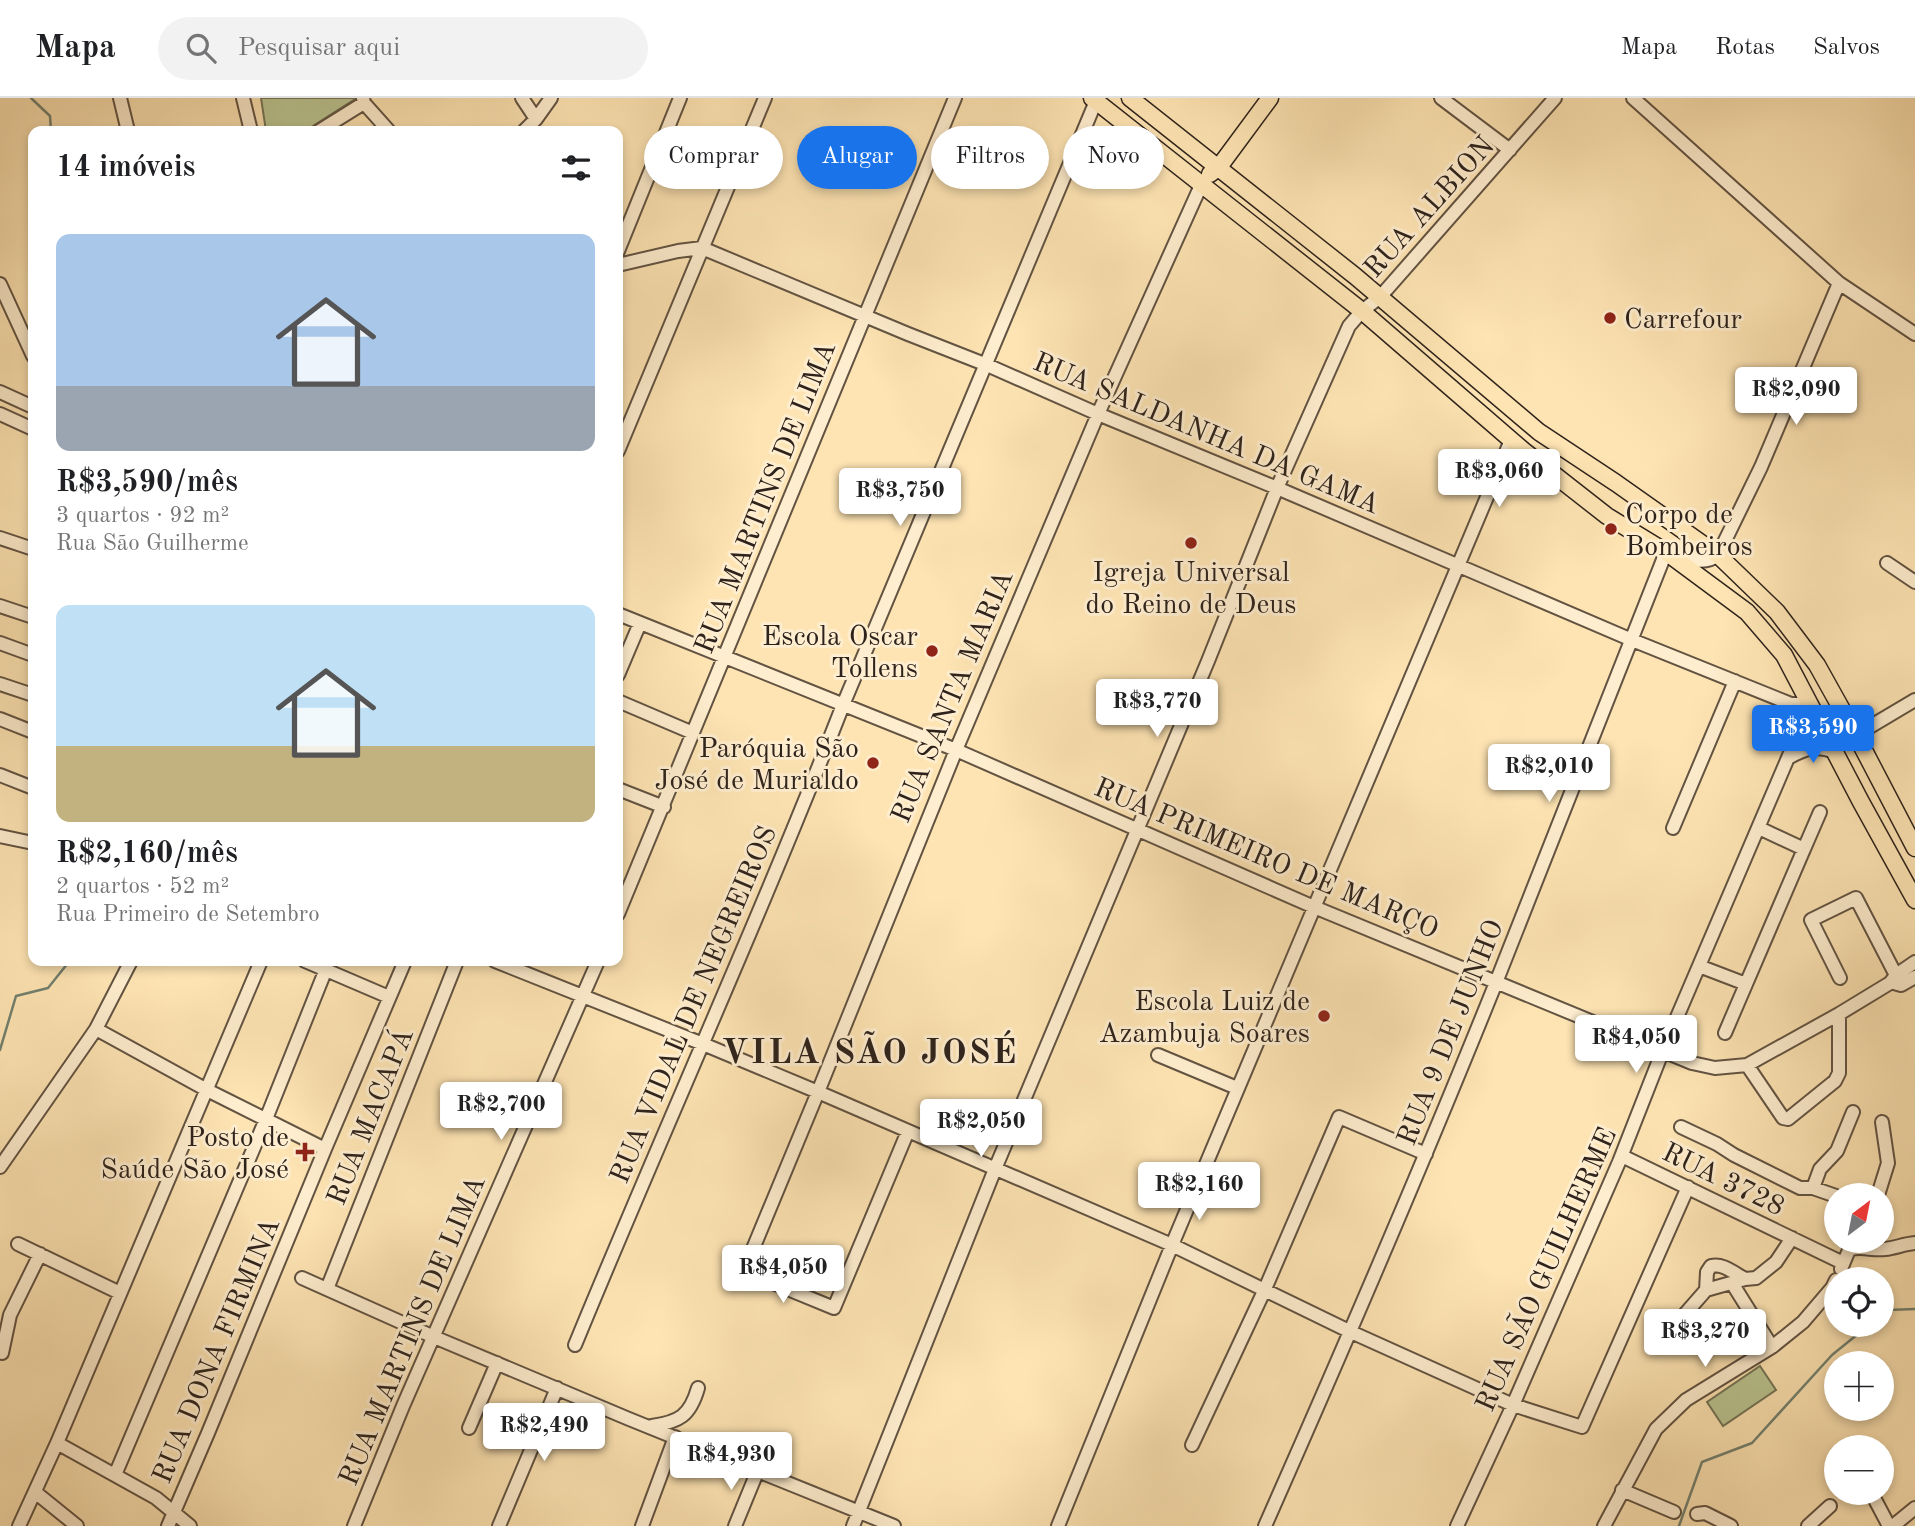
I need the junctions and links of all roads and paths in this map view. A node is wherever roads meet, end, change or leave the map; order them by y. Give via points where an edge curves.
1 (120, 98) edge
2 (243, 98) edge
3 (522, 98) edge
4 (551, 98) edge
5 (680, 98) edge
6 (765, 98) edge
7 (955, 98) edge
8 (1130, 98) edge
9 (1270, 98) edge
10 (1441, 98) edge
11 (1555, 98) edge
12 (1633, 98) edge
13 (364, 100) edge
14 (1094, 100) edge
15 (536, 119) junction
16 (127, 126) edge
17 (250, 126) edge
18 (326, 126) edge
19 (385, 126) edge
20 (529, 126) edge
21 (1510, 149) junction
22 (1219, 167) junction
23 (1202, 183) junction
24 (623, 239) edge
25 (702, 248) junction
26 (623, 264) edge
27 (1839, 283) junction
28 (0, 284) edge
29 (1380, 297) junction
30 (1362, 311) junction
31 (865, 316) junction
32 (1915, 334) edge
33 (28, 345) edge
34 (987, 365) junction
35 (0, 392) edge
36 (28, 405) edge
37 (0, 414) edge
38 (1098, 414) junction
39 (28, 426) edge
40 (623, 439) edge
41 (1511, 440) junction
42 (1277, 488) junction
43 (0, 538) edge
44 (28, 547) edge
45 (1667, 552) junction
46 (1718, 555) junction
47 (1887, 563) dead end
48 (1457, 565) junction
49 (1915, 582) edge
50 (0, 606) edge
51 (28, 615) edge
52 (623, 616) edge
53 (640, 623) junction
54 (1632, 640) junction
55 (0, 643) edge
56 (28, 653) edge
57 (723, 657) junction
58 (623, 663) edge
59 (1735, 681) junction
60 (0, 684) edge
61 (28, 693) edge
62 (1915, 700) edge
63 (623, 703) edge
64 (1811, 704) junction
65 (843, 705) junction
66 (0, 719) edge
67 (28, 730) edge
68 (693, 733) junction
69 (1856, 735) junction
70 (956, 750) junction
71 (1835, 752) junction
72 (1788, 759) junction
73 (0, 775) edge
74 (28, 786) edge
75 (623, 791) edge
76 (664, 807) junction
77 (1820, 812) dead end
78 (1673, 828) dead end
79 (1759, 828) junction
80 (1138, 830) junction
81 (0, 836) edge
82 (28, 843) edge
83 (1804, 849) junction
84 (1915, 849) edge
85 (1915, 900) edge
86 (623, 902) edge
87 (1314, 907) junction
88 (1915, 962) edge
89 (128, 966) edge
90 (259, 966) edge
91 (317, 966) edge
92 (403, 966) edge
93 (455, 966) edge
94 (508, 966) edge
95 (596, 966) edge
96 (1699, 966) junction
97 (326, 970) junction
98 (1915, 977) edge
99 (1840, 978) dead end
100 (1497, 981) junction
101 (1896, 981) junction
102 (1746, 984) junction
103 (389, 996) junction
104 (582, 996) junction
105 (1839, 1014) junction
106 (96, 1029) junction
107 (1725, 1033) dead end
108 (703, 1044) junction
109 (1663, 1050) junction
110 (1158, 1055) dead end
111 (1746, 1065) junction
112 (1237, 1088) junction
113 (207, 1090) junction
114 (818, 1092) junction
115 (1853, 1112) dead end
116 (266, 1119) junction
117 (1882, 1122) dead end
118 (1681, 1127) dead end
119 (908, 1131) junction
120 (325, 1149) junction
121 (1426, 1154) junction
122 (1622, 1156) junction
123 (0, 1167) edge
124 (995, 1169) junction
125 (1882, 1183) edge
126 (1688, 1187) junction
127 (1813, 1188) junction
128 (1824, 1192) edge
129 (1792, 1238) junction
130 (1915, 1243) edge
131 (18, 1244) dead end
132 (1172, 1245) junction
133 (1894, 1246) edge
134 (1848, 1253) edge
135 (40, 1254) junction
136 (750, 1256) dead end
137 (1845, 1259) junction
138 (1842, 1267) edge
139 (744, 1271) dead end
140 (302, 1278) dead end
141 (1745, 1279) junction
142 (1732, 1283) junction
143 (327, 1289) junction
144 (1265, 1289) junction
145 (1706, 1290) junction
146 (120, 1293) junction
147 (1824, 1297) edge
148 (1685, 1314) dead end
149 (1351, 1332) junction
150 (434, 1337) junction
151 (575, 1345) dead end
152 (1772, 1347) junction
153 (2, 1353) dead end
154 (497, 1363) junction
155 (557, 1388) junction
156 (698, 1388) dead end
157 (1513, 1405) junction
158 (650, 1427) junction
159 (469, 1428) dead end
160 (675, 1437) junction
161 (58, 1443) junction
162 (1192, 1445) dead end
163 (758, 1470) junction
164 (115, 1475) junction
165 (1622, 1490) junction
166 (35, 1492) junction
167 (1879, 1505) edge
168 (1830, 1506) dead end
169 (1915, 1508) edge
170 (174, 1511) junction
171 (859, 1512) junction
172 (1674, 1512) dead end
173 (1697, 1514) dead end
174 (19, 1526) edge
175 (77, 1526) edge
176 (168, 1526) edge
177 (190, 1526) edge
178 (354, 1526) edge
179 (499, 1526) edge
180 (642, 1526) edge
181 (735, 1526) edge
182 (853, 1526) edge
183 (894, 1526) edge
184 (1058, 1526) edge
185 (1265, 1526) edge
186 (1457, 1526) edge
187 (1604, 1526) edge
188 (1731, 1526) edge
189 (1808, 1526) edge
190 (1891, 1526) edge

1 - 16 street
2 - 17 street
3 - 15 street
4 - 15 street
5 - 24 street
6 - 25 street
7 - 31 street, RUA MARTINS DE LIMA
8 - 22 main road
9 - 22 main road, RUA SANTA MARIA
10 - 21 street
11 - 21 street, RUA ALBION
12 - 27 street
13 - 18 street
13 - 19 street
14 - 23 main road
14 - 34 street, RUA VIDAL DE NEGREIROS
15 - 20 street
21 - 29 street, RUA ALBION
22 - 23 main road, RUA SANTA MARIA
22 - 29 main road
23 - 30 main road
23 - 38 street, RUA SANTA MARIA
25 - 26 street
25 - 31 street, RUA SALDANHA DA GAMA
25 - 40 street
27 - 32 street
27 - 46 street via 1761,467
28 - 33 street
29 - 30 street, RUA ALBION
29 - 46 main road via 1539,432
30 - 41 main road
30 - 42 street, RUA ALBION via 1349,326
31 - 34 street, RUA SALDANHA DA GAMA
31 - 57 street, RUA MARTINS DE LIMA
34 - 38 street, RUA SALDANHA DA GAMA
34 - 65 street, RUA VIDAL DE NEGREIROS
35 - 36 street
37 - 39 street
38 - 42 street, RUA SALDANHA DA GAMA
38 - 70 street, RUA SANTA MARIA
41 - 45 main road via 1606,516
41 - 48 street
42 - 48 street, RUA SALDANHA DA GAMA
42 - 80 street, RUA ALBION
43 - 44 street
45 - 46 street via 1700,561
45 - 54 street, RUA 9 DE JUNHO
45 - 64 main road via 1747,612 1784,655
46 - 69 main road via 1777,612 1817,665
47 - 49 street
48 - 54 street, RUA SALDANHA DA GAMA
48 - 87 street
50 - 51 street
52 - 53 street, RUA PRIMEIRO DE MARÇO
53 - 57 street, RUA PRIMEIRO DE MARÇO
53 - 58 street
54 - 59 street, RUA SALDANHA DA GAMA
54 - 100 street, RUA 9 DE JUNHO
55 - 56 street
57 - 65 street, RUA PRIMEIRO DE MARÇO
57 - 68 street, RUA MARTINS DE LIMA
59 - 64 street, RUA SALDANHA DA GAMA via 1791,704
59 - 78 street
60 - 61 street
62 - 69 street
63 - 68 street
64 - 71 main road
64 - 72 street, RUA SÃO GUILHERME
65 - 70 street, RUA PRIMEIRO DE MARÇO
65 - 108 street, RUA VIDAL DE NEGREIROS
66 - 67 street
68 - 76 street, RUA MARTINS DE LIMA
69 - 84 main road
70 - 80 street, RUA PRIMEIRO DE MARÇO
70 - 114 street, RUA SANTA MARIA
71 - 72 street via 1821,747 1802,750
71 - 85 main road
72 - 79 street, RUA SÃO GUILHERME
73 - 74 street
75 - 76 street
76 - 86 street, RUA MARTINS DE LIMA
77 - 83 street
79 - 83 street
79 - 96 street, RUA SÃO GUILHERME
80 - 87 street, RUA PRIMEIRO DE MARÇO
80 - 124 street, RUA ALBION
81 - 82 street
83 - 102 street
87 - 100 street, RUA PRIMEIRO DE MARÇO
87 - 112 street
88 - 101 street, RUA PRIMEIRO DE MARÇO
89 - 106 street
90 - 113 street
91 - 97 street
92 - 103 street, RUA DONA FIRMINA
93 - 143 street, RUA MACAPÁ
94 - 104 street
95 - 104 street, RUA MARTINS DE LIMA
96 - 102 street
96 - 109 street, RUA SÃO GUILHERME
97 - 103 street
97 - 116 street
98 - 101 street, RUA PRIMEIRO DE MARÇO
99 - 101 street via 1811,920 1856,898
100 - 109 street, RUA PRIMEIRO DE MARÇO
100 - 121 street, RUA 9 DE JUNHO
101 - 105 street, RUA PRIMEIRO DE MARÇO
102 - 107 street
103 - 120 street, RUA DONA FIRMINA
104 - 108 street
104 - 150 street, RUA MARTINS DE LIMA
105 - 111 street, RUA PRIMEIRO DE MARÇO
105 - 111 street via 1835,1082 1788,1119
106 - 113 street
106 - 123 street
108 - 114 street
108 - 151 street, RUA VIDAL DE NEGREIROS
109 - 111 street, RUA PRIMEIRO DE MARÇO via 1703,1066
109 - 122 street, RUA SÃO GUILHERME
110 - 112 street
112 - 132 street
113 - 116 street
113 - 146 street
114 - 119 street
114 - 136 street, RUA SANTA MARIA
115 - 127 street via 1837,1151 1820,1170
116 - 120 street
116 - 164 street
117 - 125 street via 1888,1163
118 - 127 street via 1800,1188
119 - 124 street
119 - 139 street via 834,1308
120 - 170 street, RUA DONA FIRMINA
121 - 144 street via 1339,1116
121 - 149 street, RUA 9 DE JUNHO
122 - 126 street, RUA 3728
122 - 157 street, RUA SÃO GUILHERME
124 - 132 street
124 - 171 street, RUA ALBION
126 - 129 street, RUA 3728
126 - 157 street via 1582,1427
127 - 128 street
129 - 137 street, RUA 3728
129 - 141 street via 1776,1262 1756,1278
130 - 133 street
131 - 135 street
132 - 144 street
132 - 184 street
134 - 137 street
135 - 146 street
135 - 153 street via 10,1315
137 - 138 street
140 - 143 street
141 - 142 street
141 - 145 street via 1718,1264 1707,1272
142 - 145 street
142 - 152 street
143 - 150 street
144 - 149 street
144 - 162 street
145 - 148 street
146 - 161 street
147 - 152 street
149 - 157 street
149 - 185 street, RUA 9 DE JUNHO
150 - 154 street
150 - 178 street, RUA MARTINS DE LIMA
152 - 165 street via 1686,1400 1656,1429
154 - 155 street
154 - 159 street
155 - 158 street
155 - 179 street
156 - 158 street via 686,1415
157 - 186 street, RUA SÃO GUILHERME
158 - 160 street
160 - 163 street
160 - 180 street
161 - 164 street
161 - 166 street
163 - 171 street
163 - 181 street
164 - 170 street
165 - 172 street
165 - 187 street
166 - 174 street
166 - 175 street
167 - 190 street
168 - 189 street
169 - 190 street
170 - 176 street, RUA DONA FIRMINA
170 - 177 street
171 - 182 street, RUA ALBION
171 - 183 street
173 - 188 street via 1705,1513

